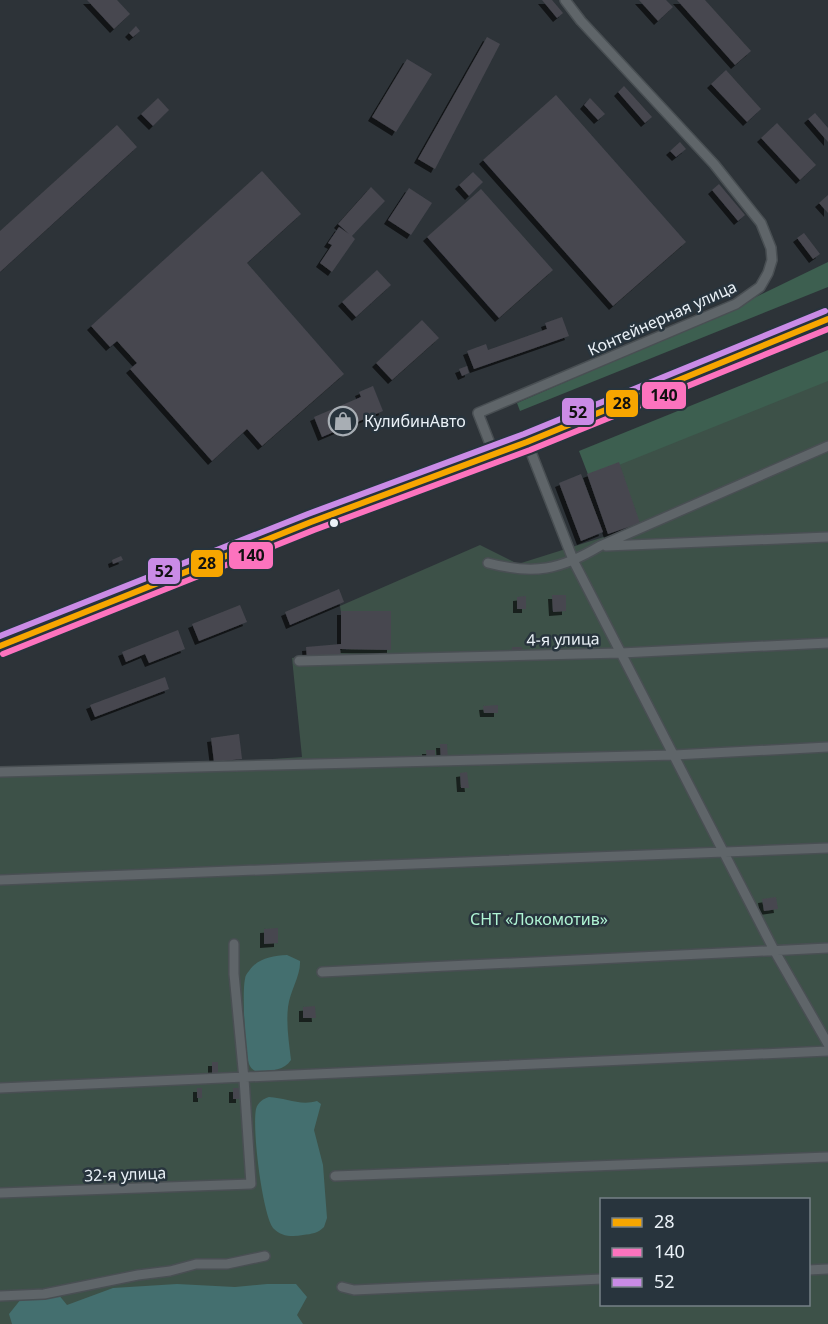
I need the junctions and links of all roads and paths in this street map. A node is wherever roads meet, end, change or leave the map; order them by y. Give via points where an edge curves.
1 (565, 0) edge
2 (828, 319) edge
3 (527, 442) junction
4 (828, 446) edge
5 (494, 454) junction
6 (828, 537) edge
7 (600, 546) junction
8 (574, 562) junction
9 (488, 563) dead end
10 (828, 642) edge
11 (0, 646) edge
12 (621, 653) junction
13 (299, 661) dead end
14 (828, 747) edge
15 (674, 755) junction
16 (0, 772) edge
17 (828, 848) edge
18 (724, 853) junction
19 (0, 880) edge
20 (234, 944) dead end
21 (828, 948) edge
22 (774, 950) junction
23 (322, 972) dead end
24 (828, 1044) edge
25 (828, 1051) edge
26 (244, 1079) junction
27 (0, 1088) edge
28 (828, 1156) edge
29 (336, 1176) dead end
30 (0, 1193) edge
31 (265, 1256) dead end
32 (828, 1269) edge
33 (810, 1270) edge
34 (600, 1279) edge
35 (342, 1287) dead end
36 (0, 1296) edge

1 - 5 street, Контейнерная улица via 714,164 760,223 772,260 760,287 736,304 478,412
2 - 3 main road
3 - 5 main road
3 - 8 street
4 - 7 street
5 - 11 main road
6 - 7 street
7 - 8 street
8 - 9 street via 538,570 512,570
8 - 12 street
10 - 12 street, 4-я улица
12 - 13 street, 4-я улица
12 - 15 street
14 - 15 street
15 - 16 street
15 - 18 street
17 - 18 street
18 - 19 street
18 - 22 street
20 - 26 street
21 - 22 street
22 - 23 street
22 - 24 street
25 - 26 street
26 - 27 street
26 - 30 street, 32-я улица via 251,1184
28 - 29 street
31 - 36 street via 227,1264 195,1264 44,1294
32 - 33 street
34 - 35 street via 354,1290

